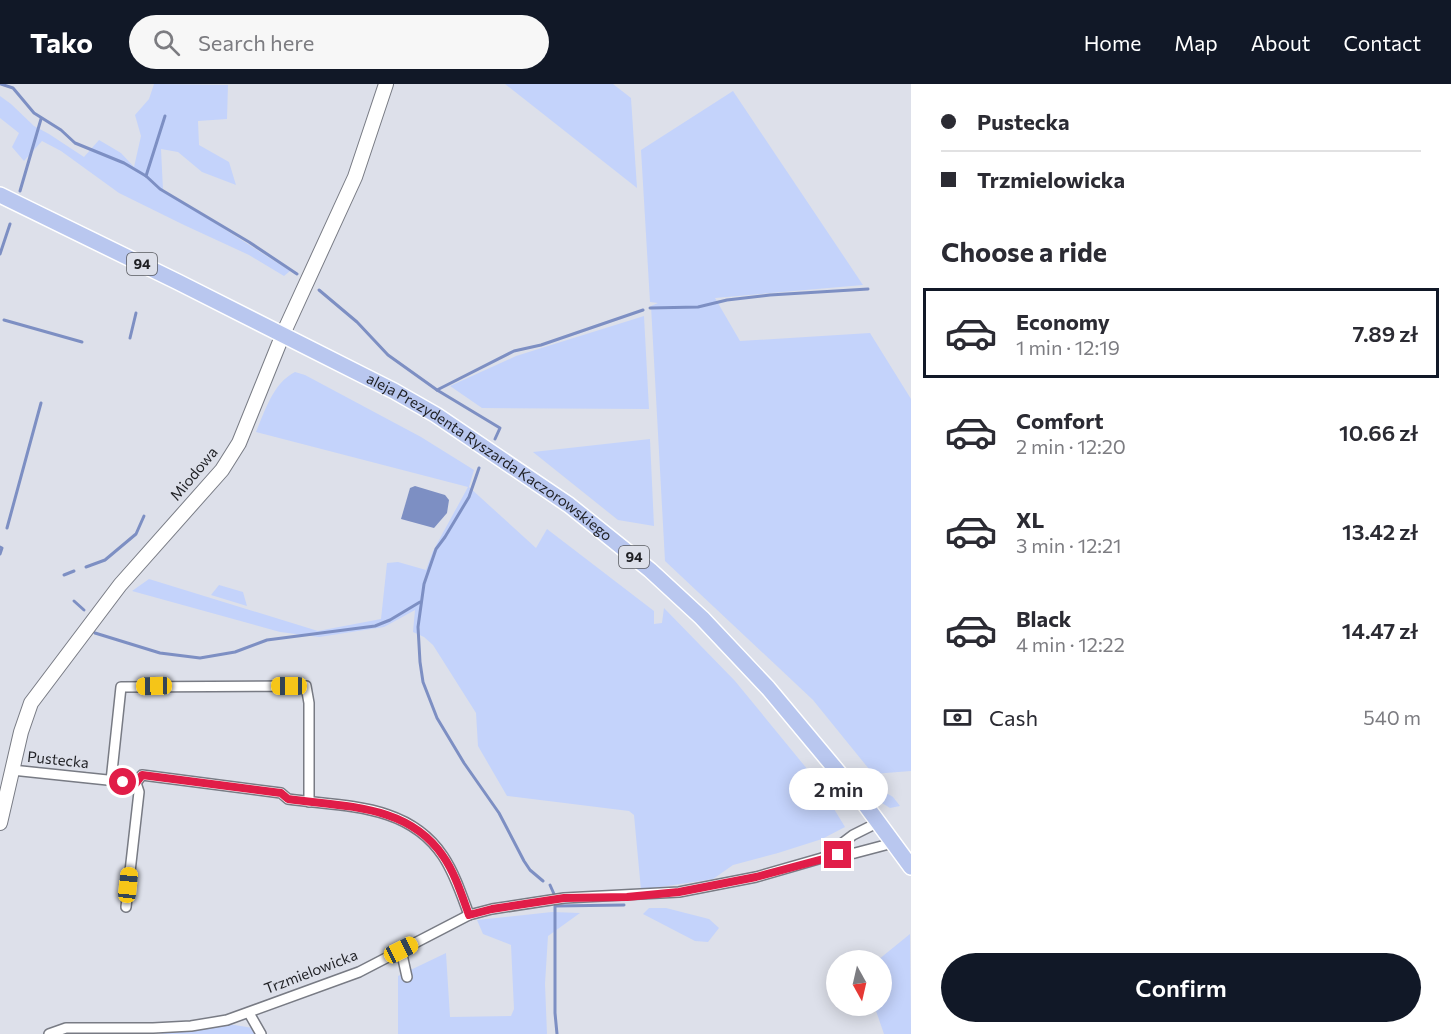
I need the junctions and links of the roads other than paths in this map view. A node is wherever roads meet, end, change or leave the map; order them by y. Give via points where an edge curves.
1 (386, 84) edge
2 (0, 195) edge
3 (283, 334) junction
4 (12, 770) junction
5 (111, 781) junction
6 (136, 783) junction
7 (309, 802) junction
8 (879, 822) junction
9 (0, 823) edge
10 (893, 843) junction
11 (822, 858) junction
12 (911, 867) edge
13 (126, 908) dead end
14 (469, 915) junction
15 (401, 950) junction
16 (407, 977) dead end
17 (249, 1012) junction
18 (49, 1034) edge
19 (261, 1034) edge

1 - 3 street, Miodowa via 355,177
2 - 3 main road, aleja Prezydenta Ryszarda Kaczorowskiego / 94
3 - 4 street, Miodowa via 234,452 120,585 31,703
3 - 8 main road, aleja Prezydenta Ryszarda Kaczorowskiego / 94 via 436,415 569,505 650,570 768,688
4 - 5 street, Pustecka
4 - 9 street, Miodowa
5 - 6 street, Pustecka
5 - 7 street via 121,687 306,686
6 - 7 street, Pustecka via 142,775 281,793 288,799
6 - 13 street
7 - 14 street, Pustecka via 377,811 402,819 432,842 444,857
8 - 10 main road, aleja Prezydenta Ryszarda Kaczorowskiego / 94
8 - 11 street, Trzmielowicka
10 - 11 street, Trzmielowicka
10 - 12 main road, aleja Prezydenta Ryszarda Kaczorowskiego / 94
11 - 14 street, Trzmielowicka via 756,877 679,892 564,898
14 - 15 street, Trzmielowicka
15 - 16 street
15 - 17 street, Trzmielowicka via 359,972
17 - 18 street, Trzmielowicka via 192,1026 66,1028
17 - 19 street

